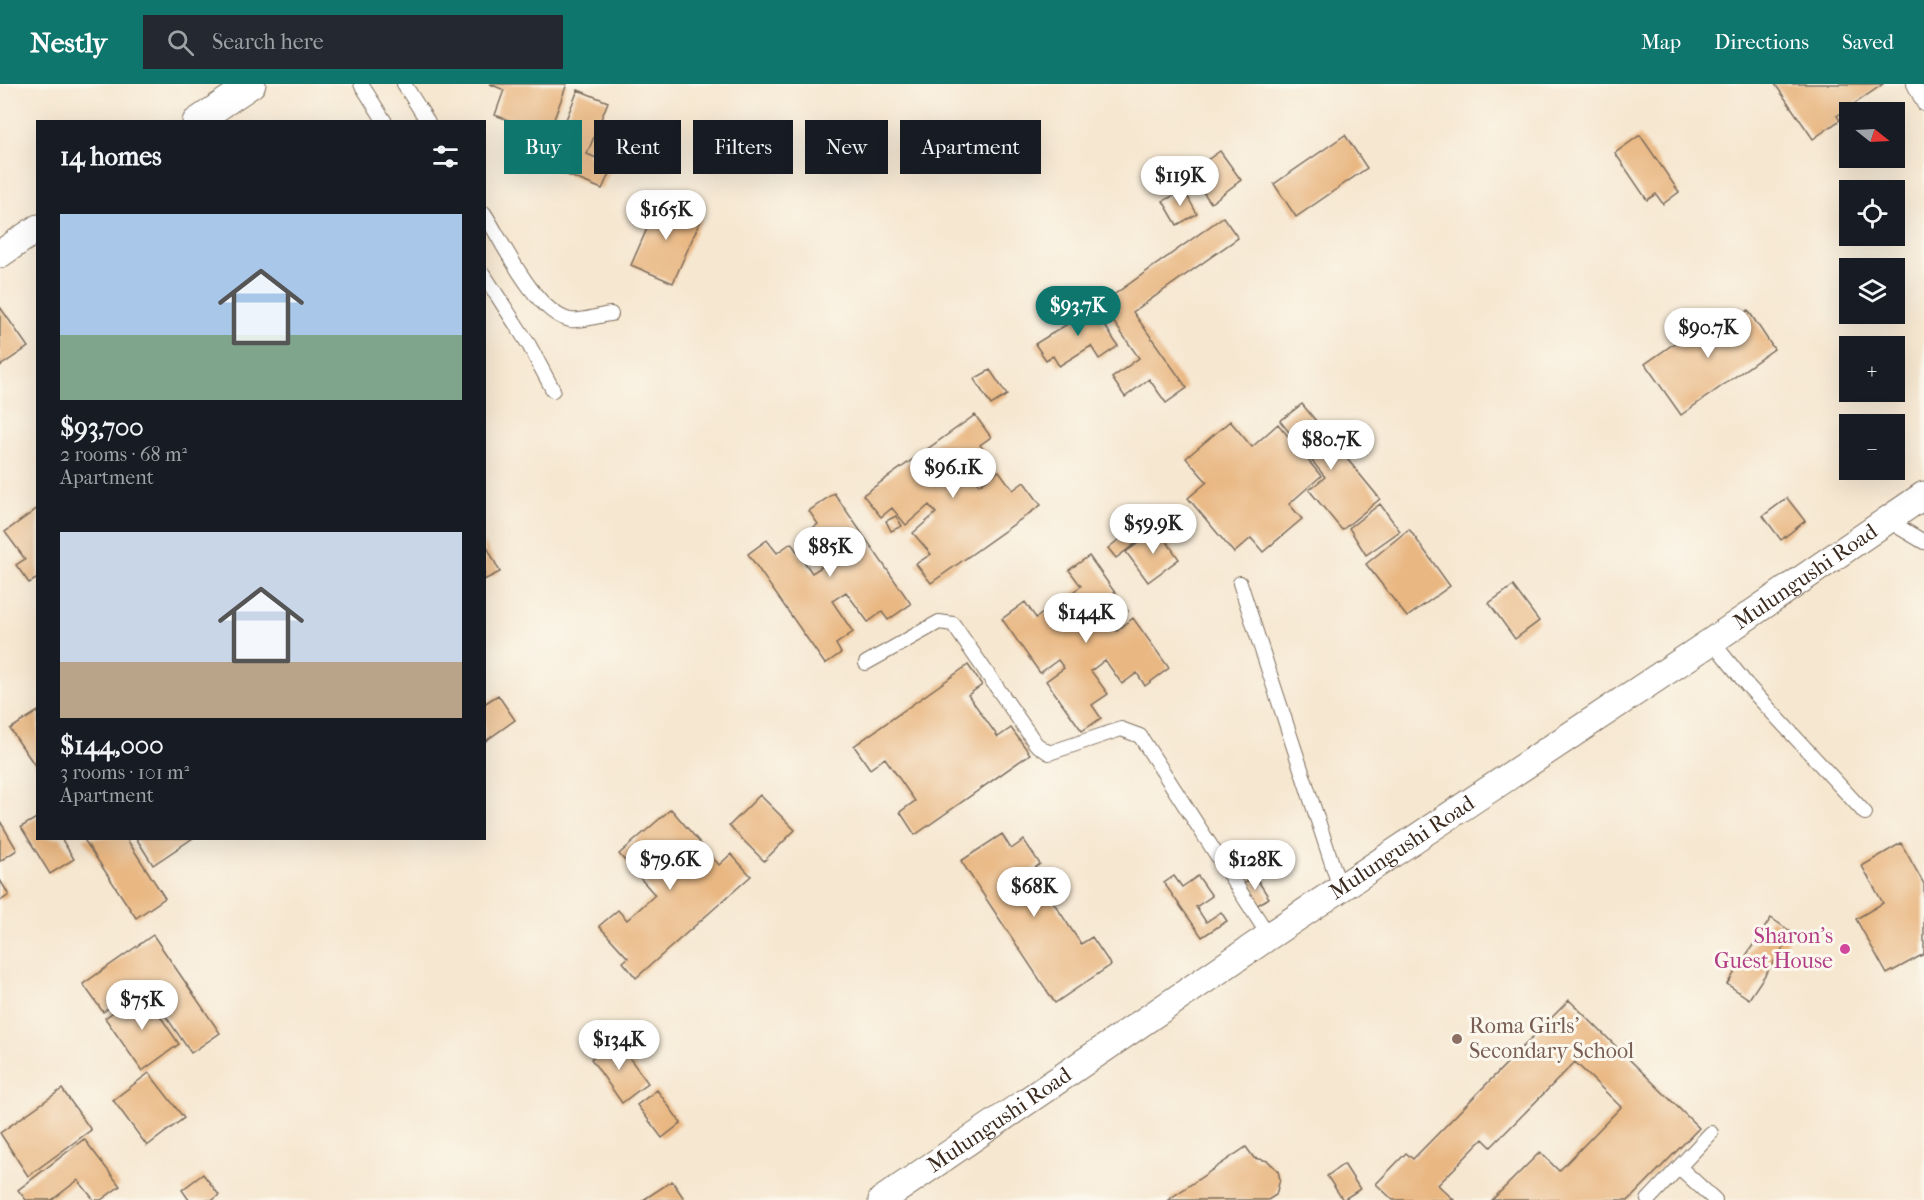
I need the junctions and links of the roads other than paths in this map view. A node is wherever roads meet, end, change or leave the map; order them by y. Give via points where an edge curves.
1 (252, 84) edge
2 (361, 84) edge
3 (404, 84) edge
4 (1914, 84) edge
5 (1924, 104) edge
6 (199, 120) edge
7 (384, 120) edge
8 (427, 120) edge
9 (486, 216) edge
10 (36, 229) edge
11 (0, 254) edge
12 (486, 278) edge
13 (611, 314) dead end
14 (553, 390) dead end
15 (1924, 495) edge
16 (1887, 520) junction
17 (1924, 542) edge
18 (1240, 583) dead end
19 (1712, 641) junction
20 (866, 663) dead end
21 (1865, 813) dead end
22 (1341, 891) junction
23 (1269, 936) junction
24 (1711, 1133) dead end
25 (1679, 1167) junction
26 (882, 1200) edge
27 (1648, 1200) edge
28 (1715, 1200) edge

1 - 6 street
2 - 7 lane
3 - 8 lane
4 - 5 lane
9 - 13 lane via 550,311 571,320
10 - 11 street
12 - 14 lane
15 - 16 street, Mulungushi Road
16 - 17 lane
16 - 19 street, Mulungushi Road
18 - 22 lane
19 - 21 lane via 1747,686
19 - 22 street, Mulungushi Road
20 - 23 lane via 939,622 953,624 1036,744 1049,753 1121,729 1140,736
22 - 23 street, Mulungushi Road
23 - 26 street, Mulungushi Road
24 - 25 lane
25 - 27 lane
25 - 28 lane

